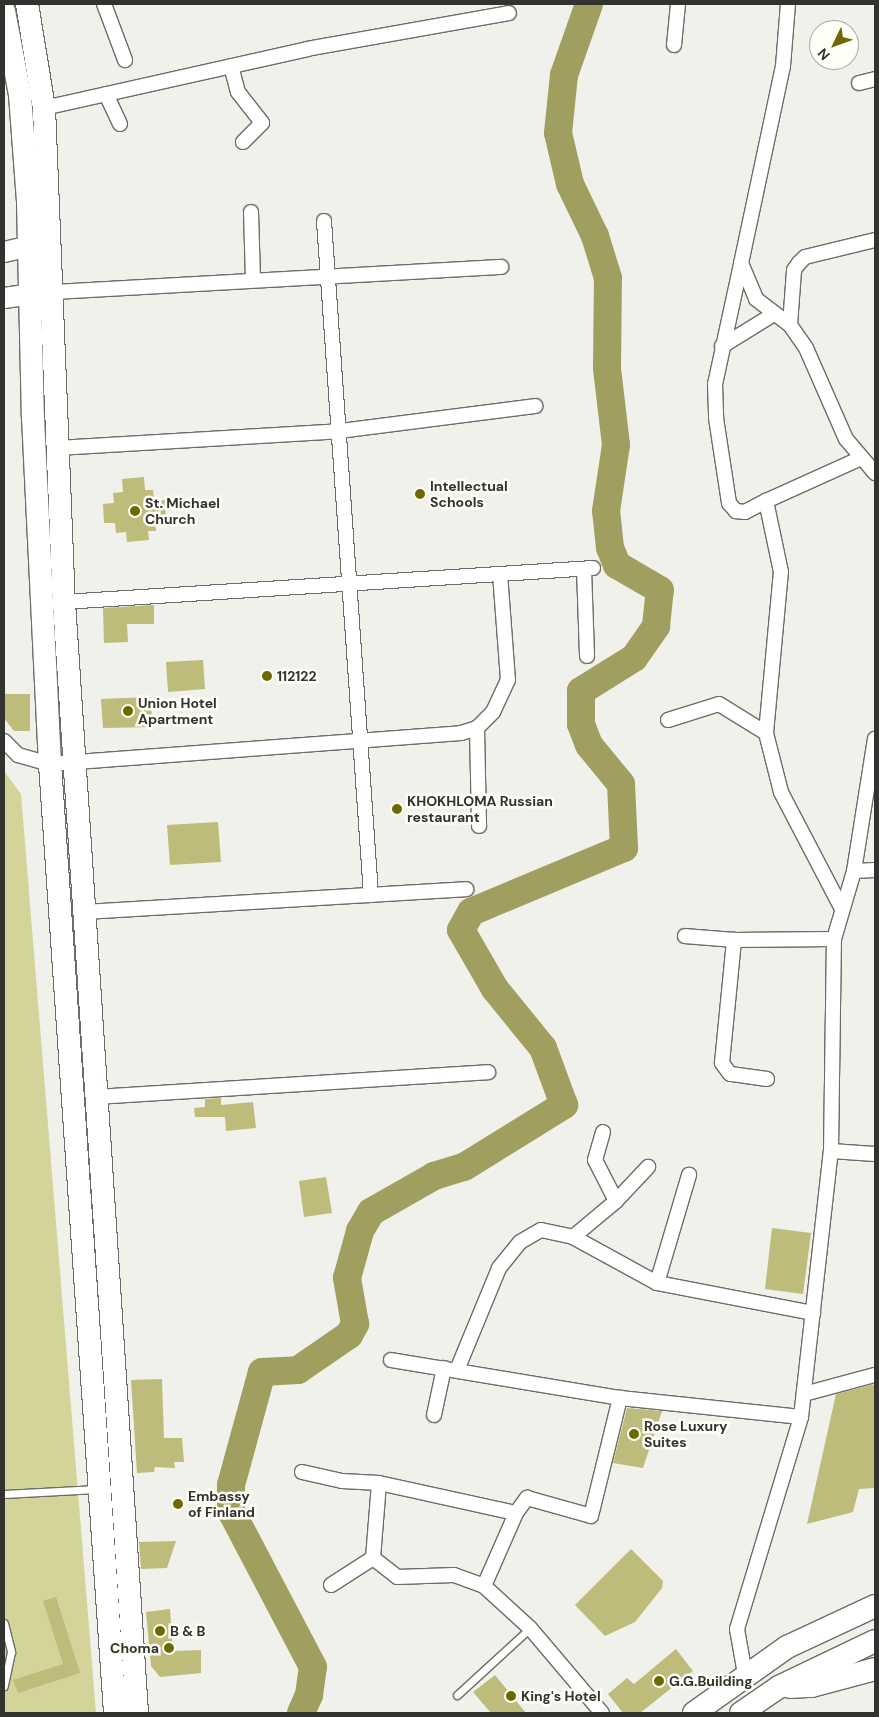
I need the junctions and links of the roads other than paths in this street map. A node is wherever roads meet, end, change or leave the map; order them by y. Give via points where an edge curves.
1 (31, 4) edge
2 (104, 4) edge
3 (678, 4) edge
4 (788, 4) edge
5 (4, 10) edge
6 (510, 13) dead end
7 (674, 45) dead end
8 (125, 60) dead end
9 (231, 66) junction
10 (875, 79) edge
11 (860, 83) dead end
12 (106, 94) junction
13 (44, 108) junction
14 (120, 124) dead end
15 (243, 142) dead end
16 (251, 212) dead end
17 (324, 221) dead end
18 (875, 240) edge
19 (29, 246) junction
20 (4, 252) edge
21 (741, 263) junction
22 (501, 267) dead end
23 (326, 274) junction
24 (253, 279) junction
25 (41, 292) junction
26 (4, 298) edge
27 (774, 314) junction
28 (790, 325) junction
29 (722, 346) junction
30 (535, 406) dead end
31 (340, 432) junction
32 (56, 448) junction
33 (859, 459) junction
34 (875, 473) edge
35 (766, 501) junction
36 (500, 574) junction
37 (350, 585) junction
38 (64, 602) junction
39 (587, 656) dead end
40 (668, 720) dead end
41 (476, 728) junction
42 (766, 733) junction
43 (875, 739) edge
44 (4, 741) edge
45 (359, 741) junction
46 (78, 763) junction
47 (50, 764) junction
48 (871, 786) edge
49 (479, 826) dead end
50 (875, 870) edge
51 (854, 871) junction
52 (466, 890) dead end
53 (371, 896) junction
54 (840, 907) junction
55 (83, 912) junction
56 (685, 936) dead end
57 (834, 939) junction
58 (734, 940) junction
59 (488, 1072) dead end
60 (767, 1079) dead end
61 (87, 1083) junction
62 (603, 1132) dead end
63 (831, 1151) junction
64 (875, 1154) edge
65 (648, 1167) dead end
66 (689, 1175) dead end
67 (616, 1201) junction
68 (573, 1237) junction
69 (657, 1283) junction
70 (813, 1313) junction
71 (391, 1360) dead end
72 (450, 1369) junction
73 (875, 1375) edge
74 (804, 1394) junction
75 (620, 1398) junction
76 (434, 1415) dead end
77 (801, 1417) junction
78 (302, 1472) dead end
79 (379, 1483) junction
80 (111, 1488) junction
81 (4, 1494) edge
82 (516, 1513) junction
83 (373, 1558) junction
84 (331, 1585) dead end
85 (484, 1586) junction
86 (875, 1606) edge
87 (4, 1623) edge
88 (530, 1628) junction
89 (875, 1641) edge
90 (875, 1669) edge
91 (745, 1674) junction
92 (4, 1686) edge
93 (779, 1687) junction
94 (457, 1694) dead end
95 (115, 1713) edge
96 (136, 1713) edge
97 (602, 1713) edge
98 (694, 1713) edge
99 (741, 1713) edge

1 - 5 street
1 - 13 main road
2 - 8 street
3 - 7 street
4 - 21 street via 783,66
5 - 19 main road via 20,95
6 - 9 street
9 - 12 street
9 - 15 street via 238,92 262,123
10 - 11 street
12 - 13 street
12 - 14 street
13 - 25 main road
16 - 24 street
17 - 23 street
18 - 28 street via 805,257 794,270
19 - 20 street
19 - 25 main road
21 - 27 street via 749,289
21 - 29 street
22 - 23 street
23 - 24 street
23 - 31 street
24 - 25 street
25 - 26 street
25 - 32 main road
25 - 47 main road
27 - 28 street
27 - 29 street
28 - 33 street via 815,363 846,439
29 - 35 street via 715,384 716,418 729,503 736,511 745,512
30 - 31 street
31 - 32 street
31 - 37 street
32 - 38 main road
33 - 34 street
33 - 35 street
35 - 42 street via 781,572
36 - 37 street
36 - 39 street via 588,568
36 - 41 street via 508,680 493,712
37 - 38 street
37 - 45 street
38 - 46 main road
40 - 42 street via 720,704
41 - 45 street via 461,733
41 - 49 street
42 - 54 street via 781,792
43 - 48 street
44 - 47 street via 18,755
45 - 46 street
45 - 53 street
46 - 47 street
46 - 55 main road
47 - 61 main road
48 - 51 street
50 - 51 street
51 - 54 street
52 - 53 street
53 - 55 street
54 - 57 street
55 - 61 main road
56 - 58 street
57 - 58 street
57 - 63 street
58 - 60 street via 722,1063 730,1074
59 - 61 street
61 - 80 main road
61 - 80 main road
62 - 67 street via 595,1160
63 - 64 street
63 - 70 street
65 - 67 street
66 - 69 street
67 - 68 street
68 - 69 street
68 - 72 street via 541,1230 530,1234 509,1254 499,1268
69 - 70 street
70 - 74 street
71 - 72 street
72 - 75 street
72 - 76 street
73 - 74 street
74 - 77 street
75 - 77 street
75 - 82 street via 591,1516 527,1498
77 - 91 street via 737,1628
78 - 79 street via 342,1481
79 - 82 street
79 - 83 street
80 - 81 lane
80 - 95 main road
80 - 96 main road
82 - 85 street
83 - 84 street
83 - 85 street via 397,1577 454,1575
85 - 88 street
86 - 91 main road via 787,1646
87 - 92 lane via 11,1652
88 - 94 lane
88 - 97 street
89 - 93 main road
90 - 93 main road via 812,1686
91 - 98 main road
93 - 99 main road

